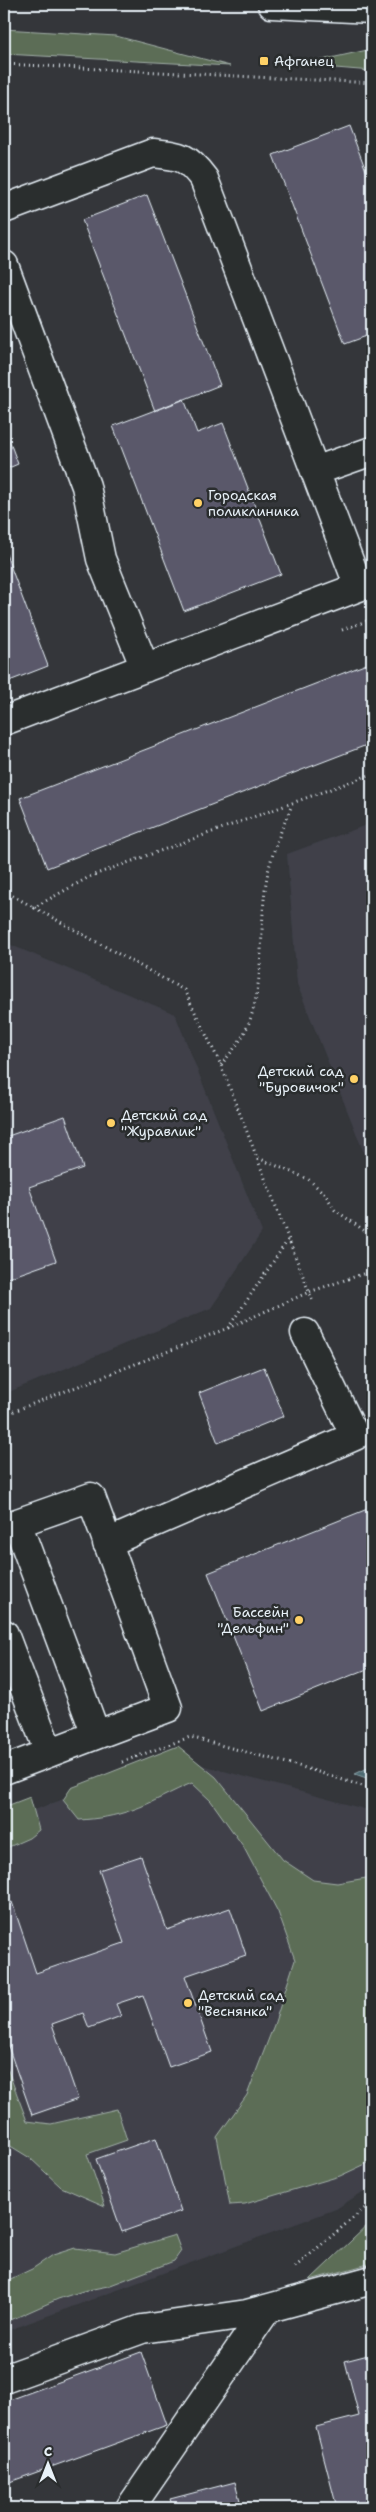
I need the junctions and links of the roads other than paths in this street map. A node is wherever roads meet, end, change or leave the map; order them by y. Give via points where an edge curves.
1 (272, 4) edge
2 (372, 8) edge
3 (4, 209) edge
4 (4, 265) edge
5 (372, 451) edge
6 (315, 471) junction
7 (366, 585) edge
8 (145, 668) junction
9 (4, 721) edge
10 (311, 1321) road end
11 (364, 1430) edge
12 (10, 1526) edge
13 (107, 1543) junction
14 (4, 1634) edge
15 (96, 1735) junction
16 (49, 1753) junction
17 (4, 1770) edge
18 (372, 2280) edge
19 (267, 2308) junction
20 (4, 2379) edge
21 (130, 2508) edge

1 - 2 main road
3 - 6 main road via 153,153 176,155 192,162 204,179
4 - 8 main road via 86,486 101,559
5 - 6 main road
6 - 7 main road
7 - 8 main road
8 - 9 main road
10 - 11 main road
11 - 13 main road
12 - 13 main road via 91,1497
12 - 15 main road
13 - 15 main road via 168,1708
14 - 16 main road
15 - 16 main road
16 - 17 main road
18 - 19 main road
19 - 20 main road via 247,2314 142,2329
19 - 21 main road

